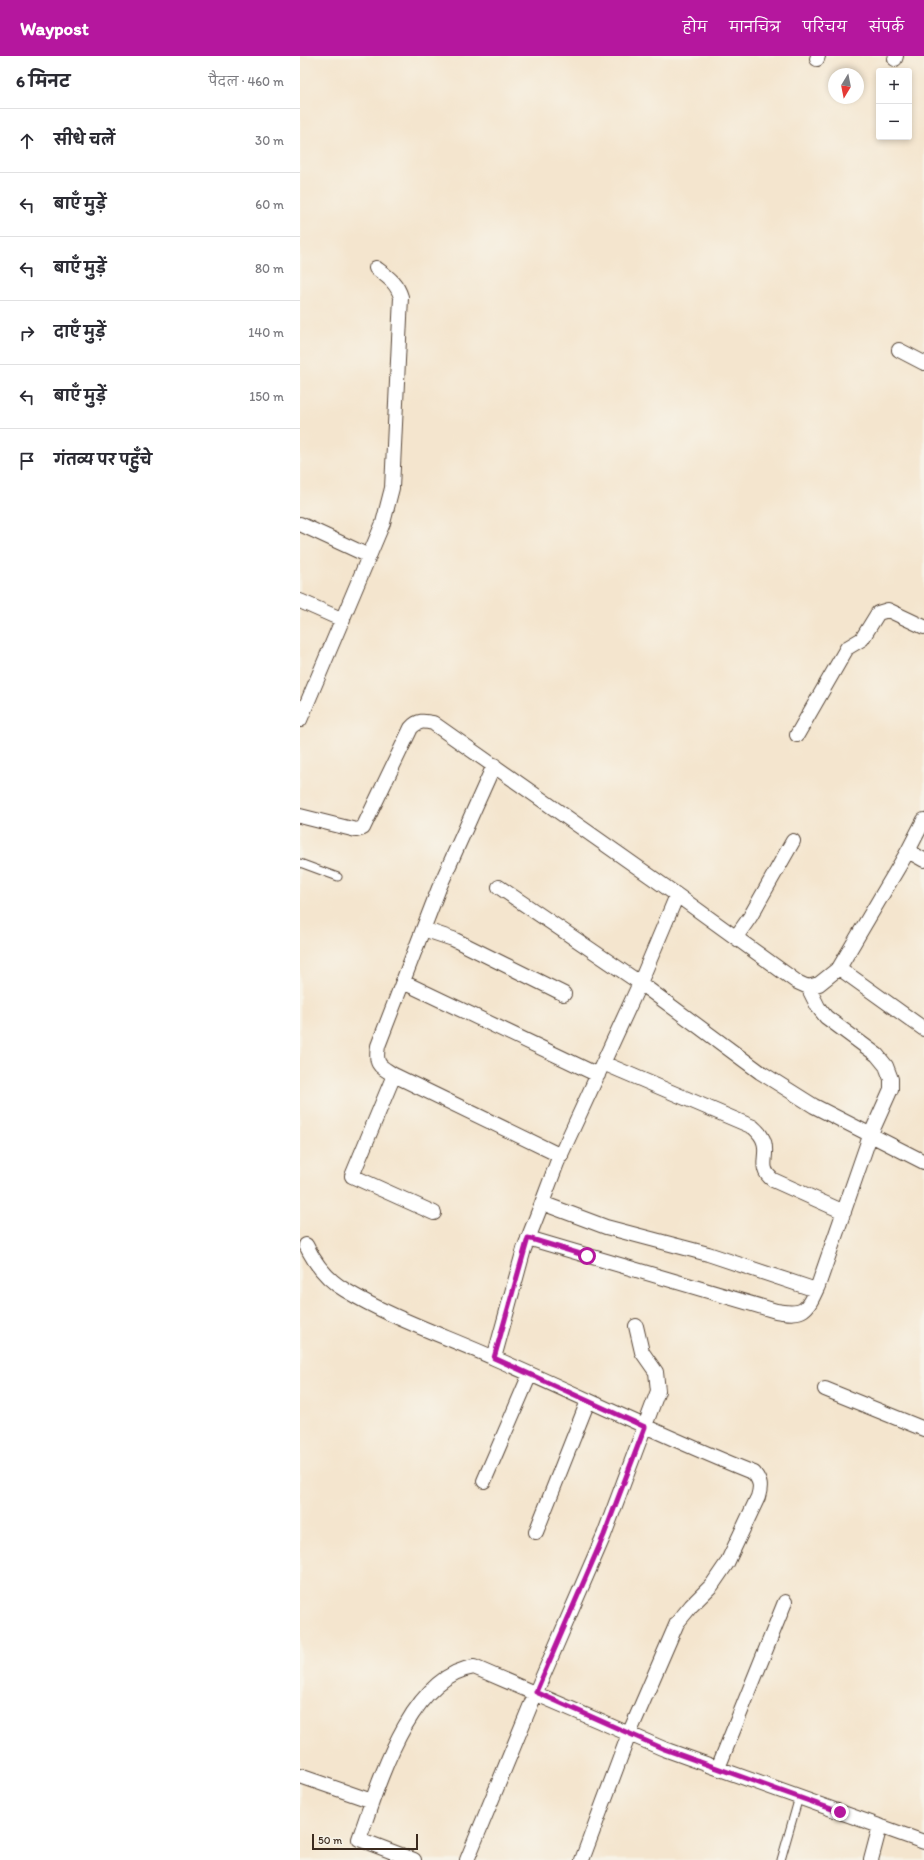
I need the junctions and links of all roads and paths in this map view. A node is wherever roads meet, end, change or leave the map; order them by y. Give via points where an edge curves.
1 (376, 268) dead end
2 (899, 350) dead end
3 (924, 363) edge
4 (300, 524) edge
5 (369, 556) junction
6 (300, 601) edge
7 (342, 620) junction
8 (924, 626) edge
9 (305, 696) edge
10 (300, 720) edge
11 (797, 735) dead end
12 (494, 766) junction
13 (300, 816) edge
14 (924, 820) edge
15 (793, 841) dead end
16 (908, 851) junction
17 (924, 860) edge
18 (300, 864) edge
19 (338, 877) dead end
20 (499, 887) dead end
21 (677, 895) junction
22 (423, 930) junction
23 (736, 937) junction
24 (839, 968) junction
25 (403, 982) junction
26 (640, 983) junction
27 (808, 987) junction
28 (564, 994) dead end
29 (924, 1029) edge
30 (600, 1069) junction
31 (394, 1075) junction
32 (870, 1136) junction
33 (560, 1156) junction
34 (924, 1162) edge
35 (542, 1202) junction
36 (844, 1212) junction
37 (434, 1213) dead end
38 (528, 1238) junction
39 (306, 1245) dead end
40 (816, 1290) junction
41 (636, 1326) dead end
42 (494, 1358) junction
43 (530, 1374) junction
44 (825, 1389) dead end
45 (588, 1401) junction
46 (645, 1427) junction
47 (924, 1429) edge
48 (484, 1481) dead end
49 (536, 1532) dead end
50 (785, 1602) dead end
51 (536, 1692) junction
52 (629, 1734) junction
53 (718, 1768) junction
54 (300, 1776) edge
55 (799, 1797) junction
56 (372, 1801) junction
57 (880, 1826) junction
58 (924, 1842) edge
59 (414, 1860) edge
60 (467, 1860) edge
61 (582, 1860) edge
62 (781, 1860) edge
63 (870, 1860) edge

1 - 5 street via 398,286 401,298 392,488 383,523
2 - 3 street
4 - 5 street
5 - 7 street
6 - 7 street
7 - 9 street
8 - 11 street via 888,610 878,613 862,639 847,648
9 - 10 street
12 - 13 street via 434,723 416,722 363,828 356,830
12 - 21 street
12 - 22 street
14 - 16 street
15 - 23 street via 750,918
16 - 17 street
16 - 24 street
18 - 19 lane
20 - 26 street
21 - 23 street
21 - 26 street
22 - 25 street
22 - 28 street via 453,940
23 - 27 street via 796,982
24 - 27 street via 819,984
24 - 29 street
25 - 30 street
25 - 31 street via 378,1046 376,1058 380,1066
26 - 30 street
26 - 32 street via 760,1072 814,1106
27 - 32 street via 818,1007 826,1016 886,1066 891,1079 891,1089
30 - 33 street
30 - 36 street via 753,1127 766,1143 766,1175
31 - 33 street
31 - 37 street via 352,1176
32 - 34 street
32 - 36 street
33 - 35 street
35 - 38 street
35 - 40 street via 606,1227 708,1254
36 - 40 street
38 - 40 street via 776,1311 793,1314 802,1312
38 - 42 street
39 - 42 street via 326,1276 344,1290 378,1308
41 - 46 street via 642,1352 656,1372 658,1380 658,1391
42 - 43 street
43 - 45 street
43 - 48 street
44 - 47 street
45 - 46 street
45 - 49 street
46 - 51 street via 604,1535
46 - 52 street via 754,1473 761,1487 727,1563 712,1585 677,1623
50 - 53 street
51 - 52 street
51 - 56 street via 474,1667 449,1676 426,1697 400,1732
51 - 60 street
52 - 53 street
52 - 61 street
53 - 55 street
54 - 56 street
55 - 57 street
55 - 62 lane
56 - 59 street via 359,1838
57 - 58 street
57 - 63 street

